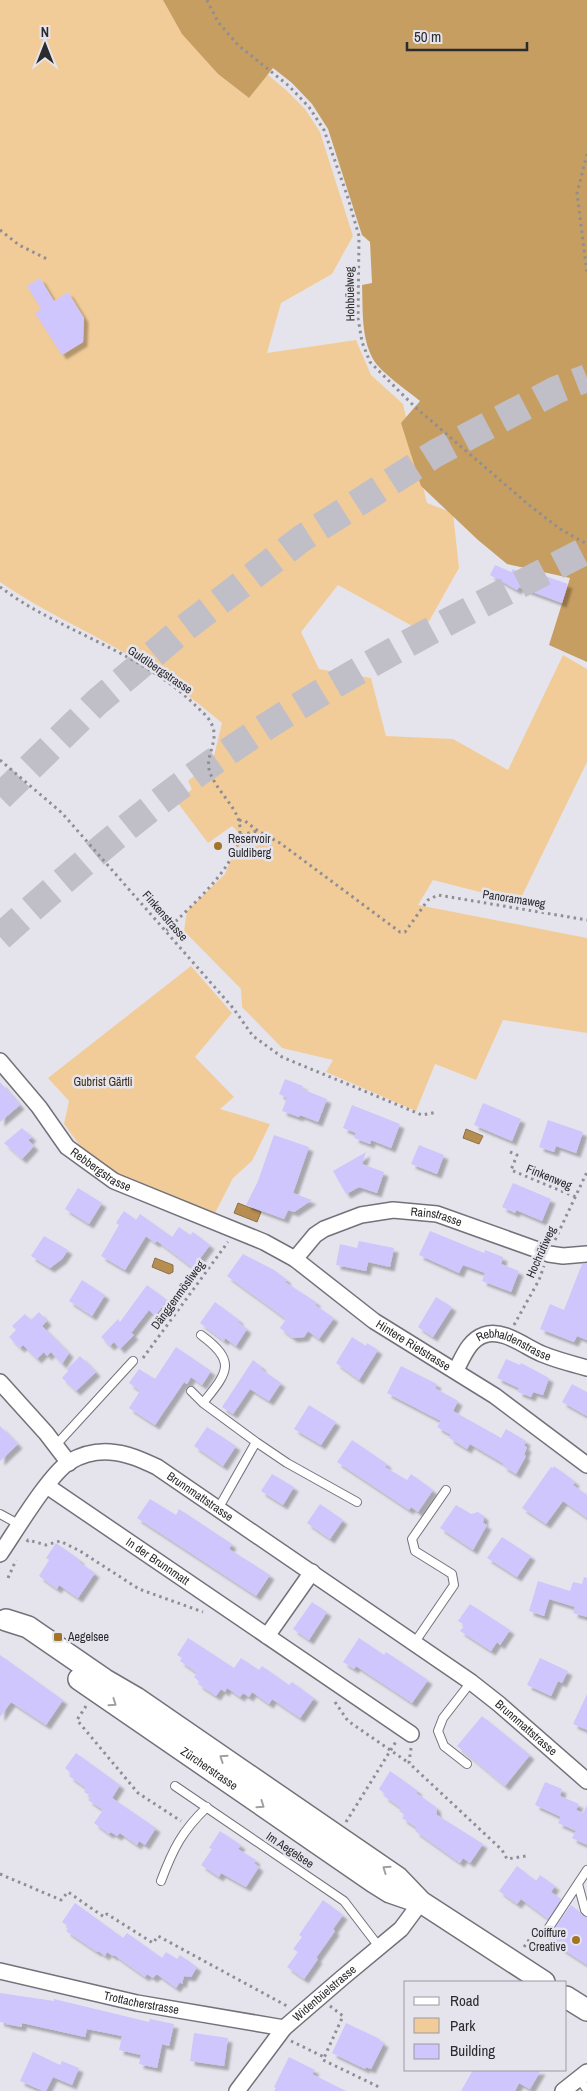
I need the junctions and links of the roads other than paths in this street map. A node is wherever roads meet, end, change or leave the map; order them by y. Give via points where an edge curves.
1 (0, 1061) edge
2 (236, 1231) joint
3 (587, 1254) edge
4 (295, 1259) junction
5 (201, 1335) dead end
6 (133, 1360) road end
7 (587, 1368) edge
8 (456, 1370) junction
9 (0, 1382) edge
10 (191, 1390) dead end
11 (203, 1403) junction
12 (256, 1442) junction
13 (56, 1445) junction
14 (69, 1462) junction
15 (587, 1465) edge
16 (47, 1486) junction
17 (446, 1490) dead end
18 (357, 1502) dead end
19 (218, 1509) junction
20 (0, 1514) edge
21 (20, 1525) junction
22 (0, 1554) edge
23 (312, 1572) junction
24 (3, 1618) edge
25 (267, 1636) junction
26 (415, 1642) junction
27 (470, 1682) junction
28 (408, 1732) road end
29 (467, 1764) dead end
30 (586, 1777) edge
31 (174, 1786) dead end
32 (206, 1807) junction
33 (587, 1870) edge
34 (161, 1881) dead end
35 (578, 1884) junction
36 (421, 1902) junction
37 (587, 1912) edge
38 (548, 1929) dead end
39 (380, 1948) junction
40 (0, 1971) edge
41 (542, 1981) edge
42 (567, 1998) edge
43 (587, 2010) edge
44 (286, 2034) junction
45 (584, 2080) edge
46 (237, 2091) edge
47 (563, 2091) edge

1 - 2 street, Rebbergstrasse via 67,1147 114,1181
2 - 4 street, Hintere Rietstrasse
3 - 4 street, Rainstrasse via 549,1254 437,1214 394,1210 361,1215 324,1229
4 - 8 street, Hintere Rietstrasse via 374,1321
5 - 11 lane via 215,1345 224,1359 226,1371
6 - 13 lane
7 - 8 street, Rebhaldenstrasse via 543,1355 493,1333 474,1340
8 - 15 street, Hintere Rietstrasse
9 - 13 street
10 - 11 lane
11 - 12 lane
12 - 18 lane
12 - 19 lane
13 - 14 street
14 - 16 street, Brunnmattstrasse
14 - 19 street, Brunnmattstrasse via 91,1453 110,1452 135,1457 157,1467
16 - 21 street, Brunnmattstrasse
16 - 25 street, In der Brunnmatt
17 - 26 lane via 412,1539 415,1551 452,1574 454,1585
19 - 23 street, Brunnmattstrasse
20 - 21 lane
21 - 22 street, Brunnmattstrasse
23 - 25 street
23 - 26 street, Brunnmattstrasse
24 - 36 main road, Zürcherstrasse via 20,1639 374,1882 390,1892
25 - 28 street, In der Brunnmatt
26 - 27 street, Brunnmattstrasse
27 - 29 lane via 443,1718 438,1731 444,1746
27 - 30 street, Brunnmattstrasse
31 - 32 lane, Im Aegelsee
32 - 34 lane via 188,1826 172,1852
32 - 39 lane, Im Aegelsee via 344,1901
33 - 35 lane
35 - 37 lane
35 - 38 lane
36 - 39 street, Widenbüelstrasse via 401,1929
36 - 41 main road, Zürcherstrasse
39 - 44 street, Widenbüelstrasse via 342,1978
40 - 44 street, Trottacherstrasse
42 - 43 main road
44 - 46 street, Widenbüelstrasse
45 - 47 street

